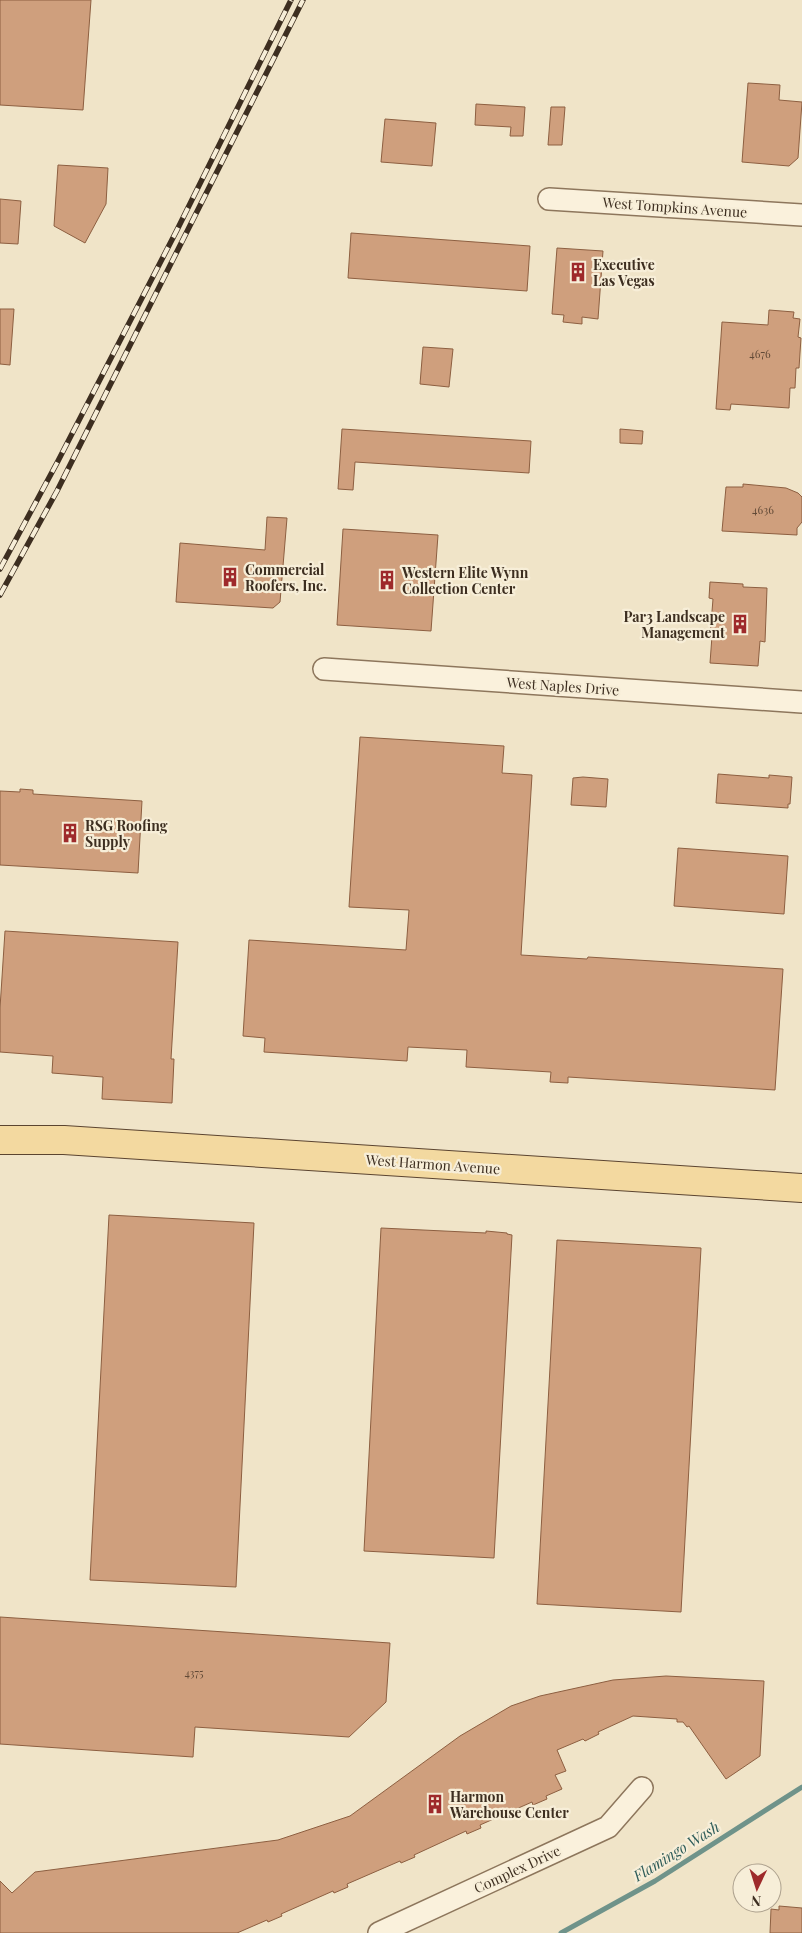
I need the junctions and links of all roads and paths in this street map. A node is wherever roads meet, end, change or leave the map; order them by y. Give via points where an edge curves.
1 (549, 199) dead end
2 (802, 215) edge
3 (324, 669) dead end
4 (802, 702) edge
5 (0, 1122) edge
6 (0, 1140) edge
7 (64, 1140) junction
8 (802, 1182) edge
9 (802, 1188) edge
10 (642, 1788) dead end
11 (379, 1933) edge

1 - 2 street, West Tompkins Avenue
3 - 4 street, West Naples Drive
5 - 7 main road, West Harmon Avenue via 20,1125
6 - 7 main road, West Harmon Avenue
7 - 9 main road, West Harmon Avenue
8 - 9 street
10 - 11 street, Complex Drive via 608,1827

